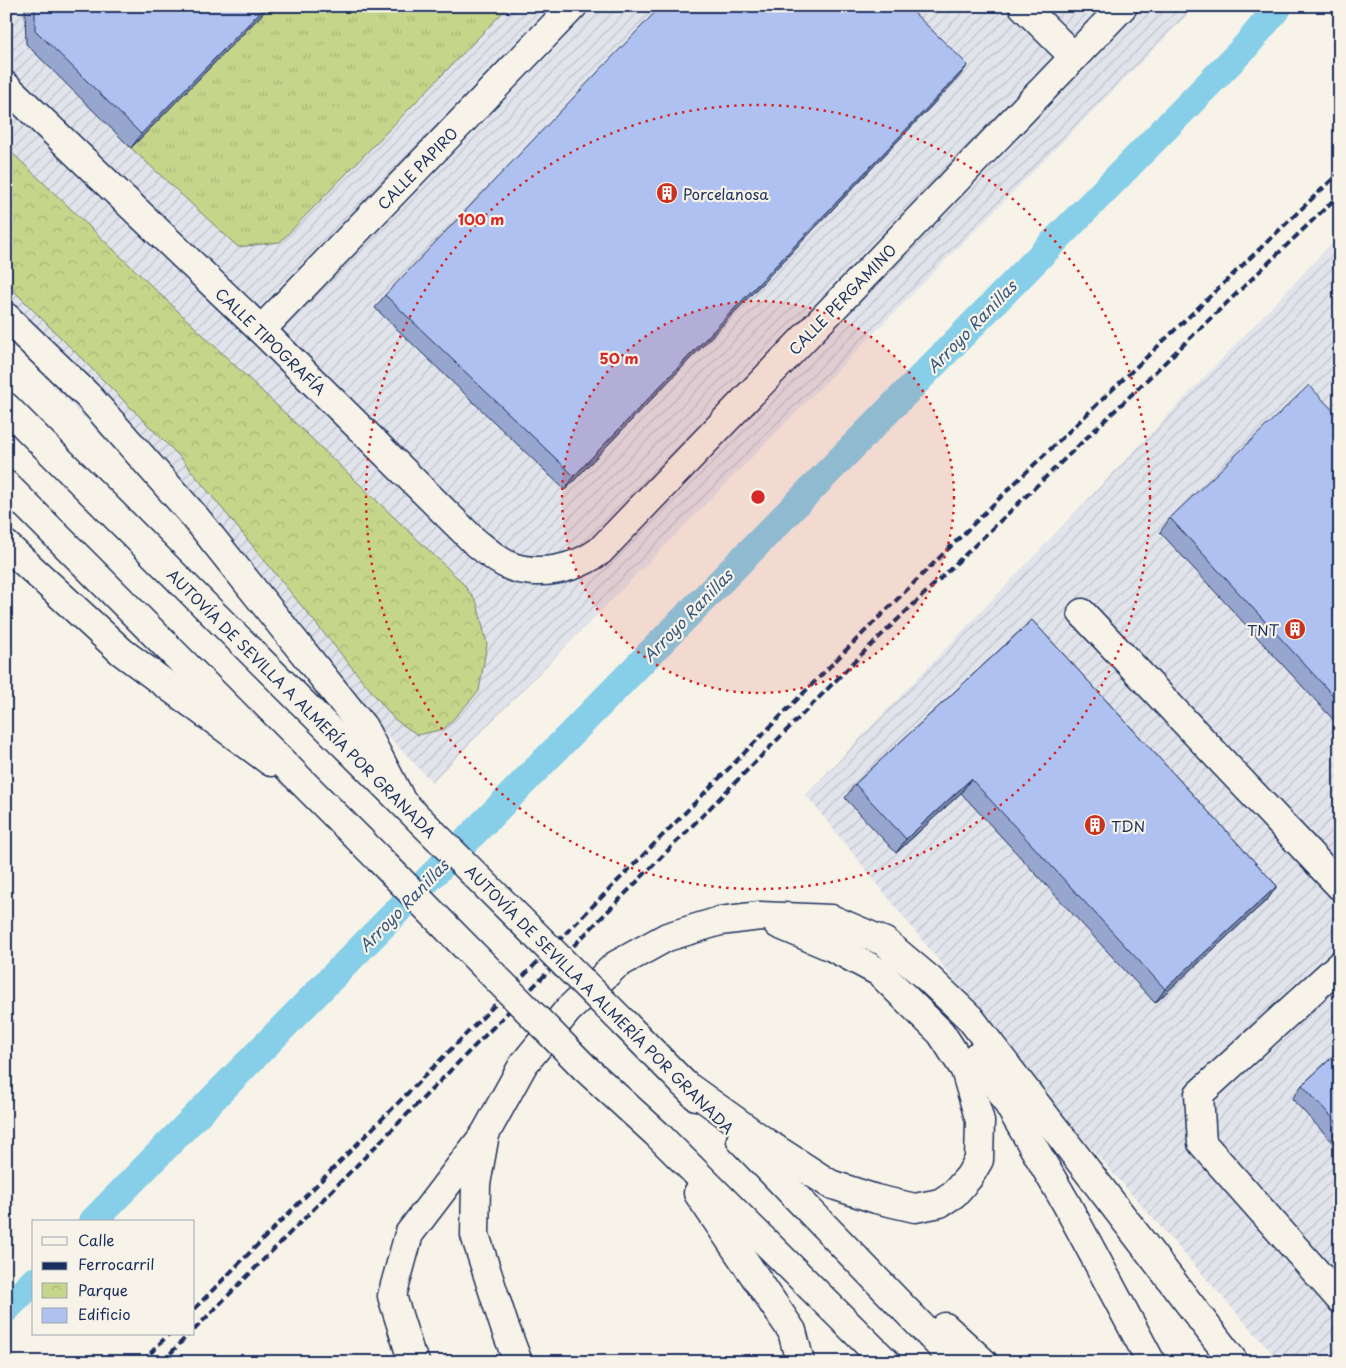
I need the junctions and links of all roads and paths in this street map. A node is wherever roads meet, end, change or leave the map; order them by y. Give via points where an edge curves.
1 (573, 6) edge
2 (1023, 6) edge
3 (1123, 6) edge
4 (1074, 56) junction
5 (6, 86) edge
6 (6, 317) edge
7 (261, 330) junction
8 (6, 407) edge
9 (6, 485) edge
10 (6, 545) edge
11 (549, 571) joint
12 (1082, 612) dead end
13 (314, 794) junction
14 (412, 812) junction
15 (1340, 886) edge
16 (760, 916) junction
17 (1340, 965) edge
18 (684, 1084) junction
19 (485, 1134) junction
20 (657, 1134) junction
21 (760, 1159) junction
22 (1340, 1299) edge
23 (415, 1362) edge
24 (518, 1362) edge
25 (800, 1362) edge
26 (886, 1362) edge
27 (956, 1362) edge
28 (983, 1362) edge
29 (1151, 1362) edge
30 (1234, 1362) edge

1 - 7 main road, CALLE PAPIRO
2 - 4 main road
3 - 4 main road, CALLE PERGAMINO
4 - 11 main road, CALLE PERGAMINO via 600,551 575,565
5 - 7 main road, CALLE TIPOGRAFÍA
6 - 14 main road via 88,396 195,517 364,727
7 - 11 main road, CALLE TIPOGRAFÍA via 473,540 505,564 518,569
8 - 14 main road, AUTOVÍA DE SEVILLA A ALMERÍA POR GRANADA
9 - 13 main road
10 - 13 main road via 122,652
12 - 15 main road
13 - 20 main road, bridge via 585,1068
14 - 18 main road, AUTOVÍA DE SEVILLA A ALMERÍA POR GRANADA, bridge
16 - 18 main road via 832,947 879,972 941,1033 968,1078 980,1121 979,1160 954,1194 940,1203 915,1208 876,1199 830,1184
16 - 19 main road via 720,921 667,936 616,965 568,1010 523,1066
16 - 29 main road via 835,933 887,961 952,1024 992,1076 1066,1203
16 - 30 main road via 831,919 885,942 929,979 970,1018
17 - 22 main road via 1199,1094 1202,1143
18 - 21 main road, AUTOVÍA DE SEVILLA A ALMERÍA POR GRANADA
19 - 23 main road via 409,1234 392,1296
19 - 24 main road via 476,1184 475,1235
20 - 25 main road via 792,1331
20 - 26 main road
21 - 27 main road, AUTOVÍA DE SEVILLA A ALMERÍA POR GRANADA
21 - 28 main road

